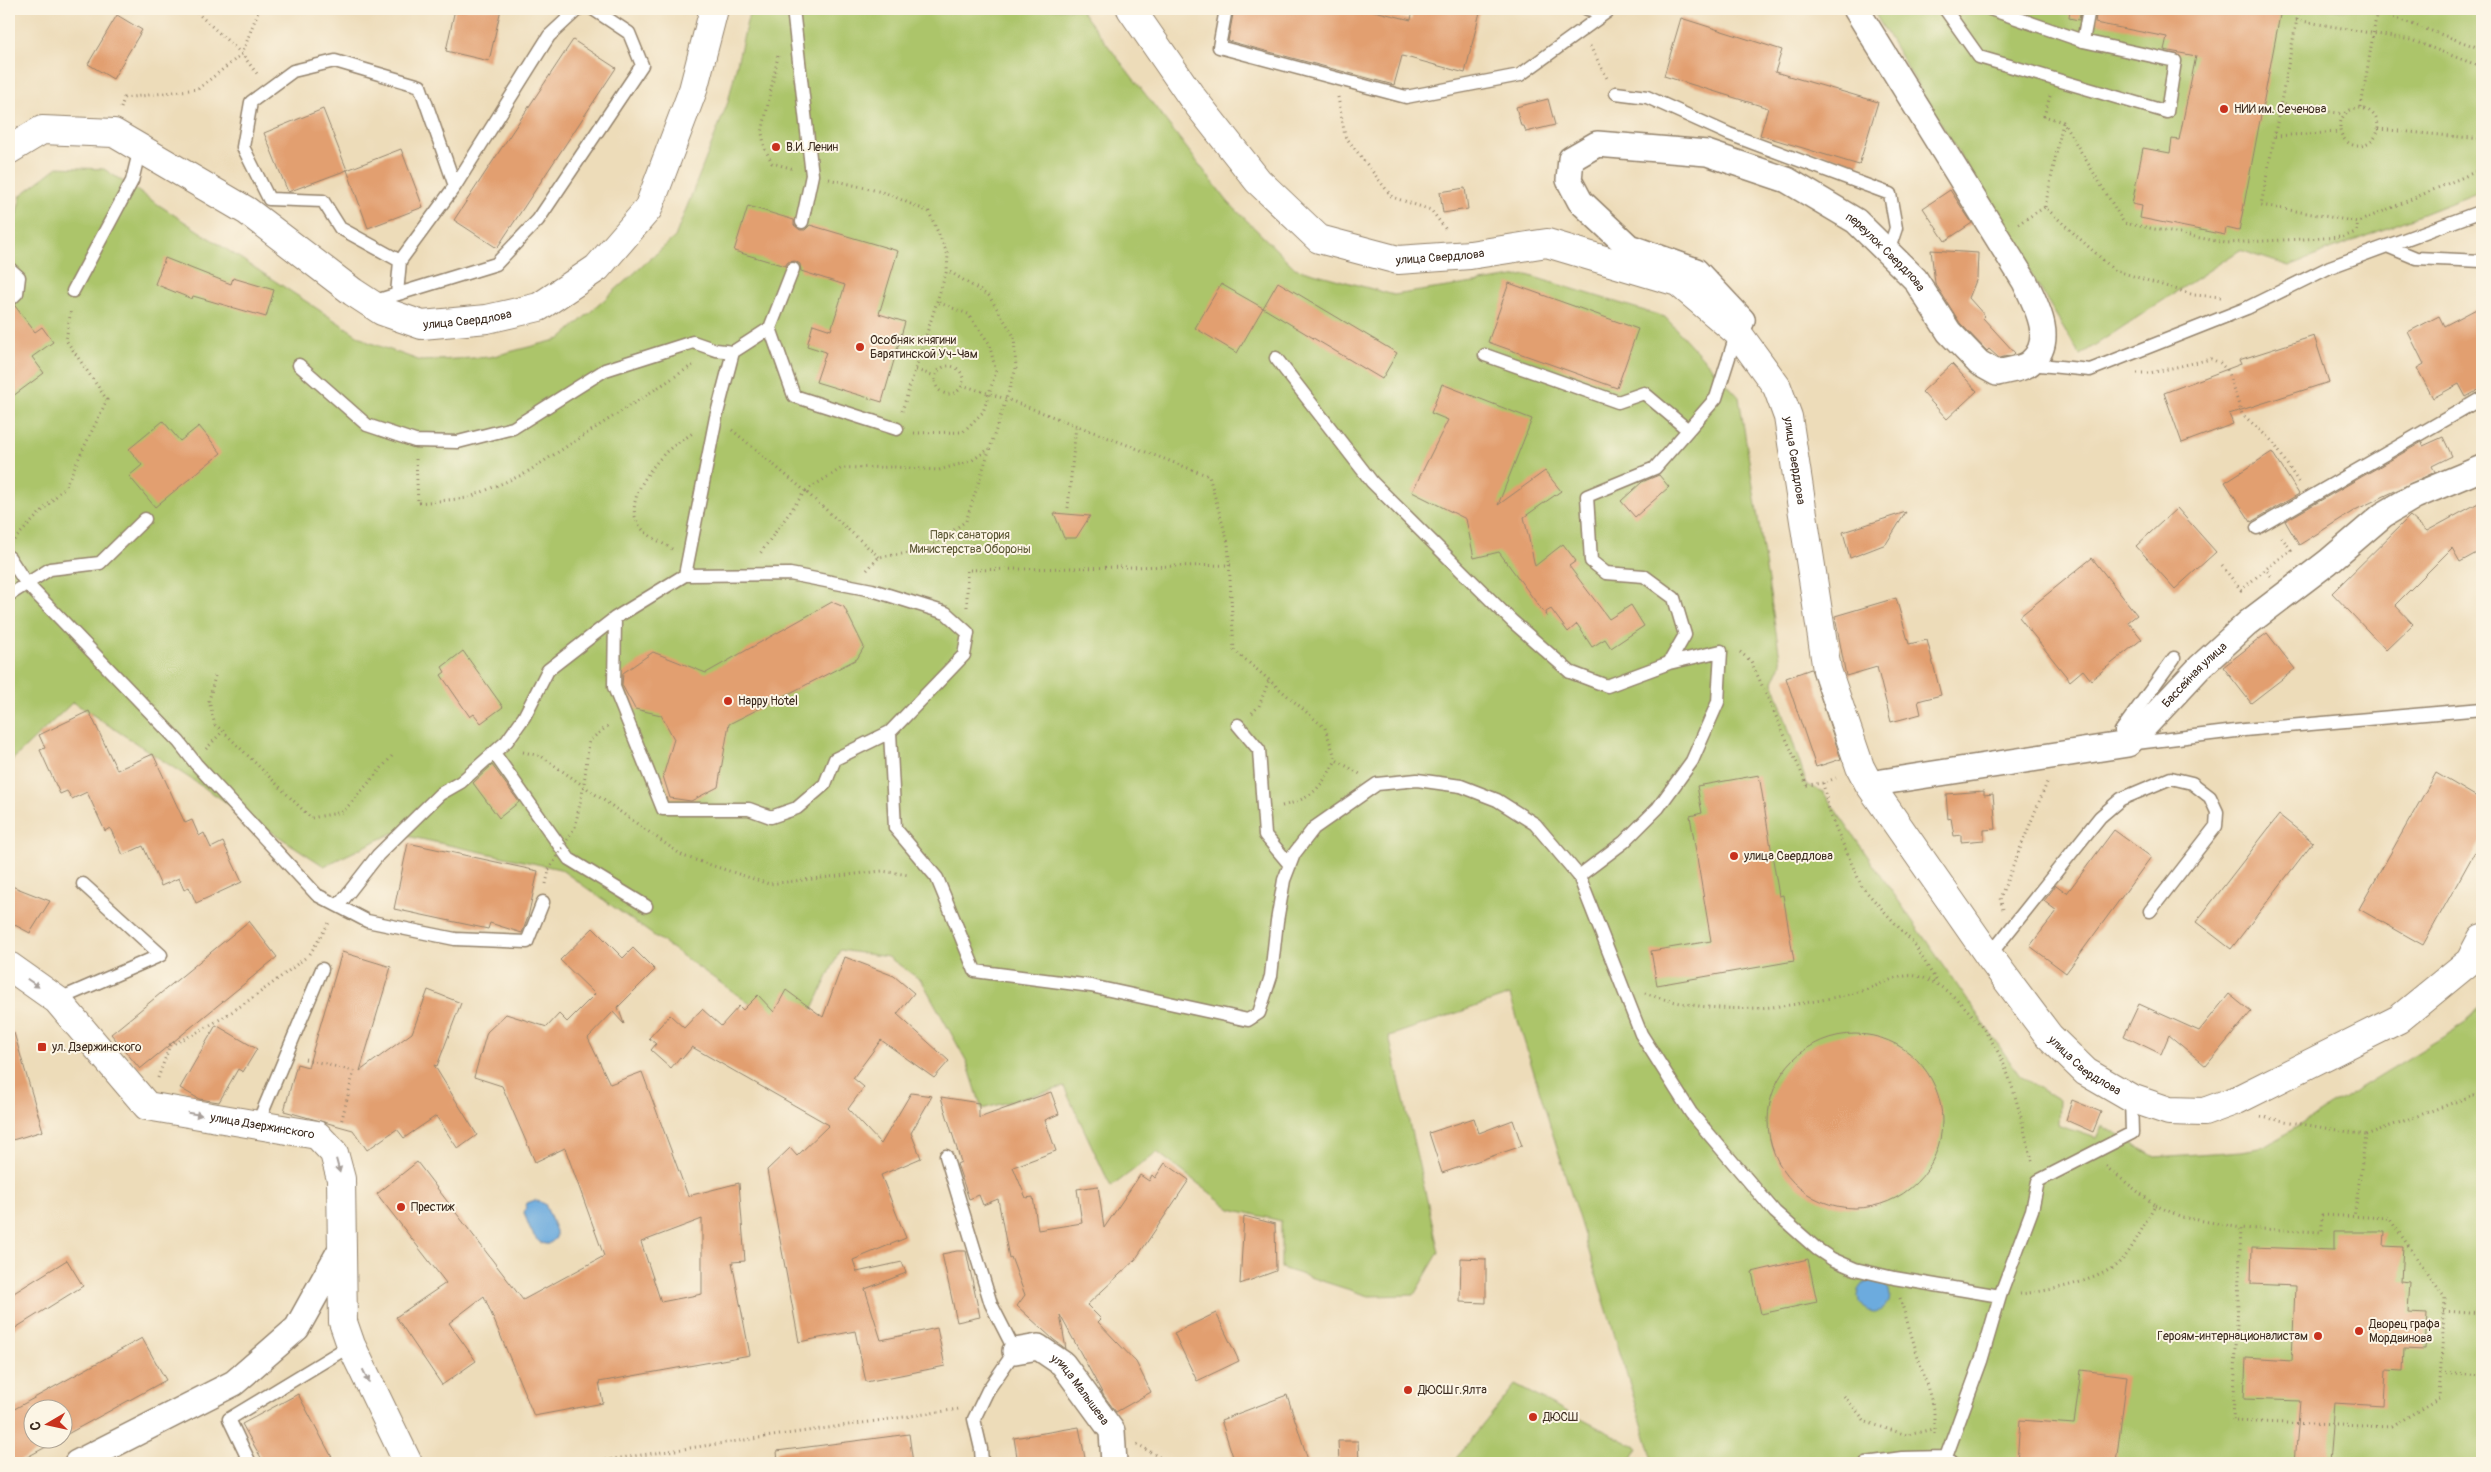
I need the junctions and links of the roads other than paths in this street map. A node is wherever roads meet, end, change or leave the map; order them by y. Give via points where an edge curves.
1 (578, 9) edge
2 (593, 9) edge
3 (714, 9) edge
4 (793, 9) edge
5 (1131, 9) edge
6 (1226, 9) edge
7 (1587, 9) edge
8 (1856, 9) edge
9 (1945, 9) edge
10 (1990, 9) edge
11 (2089, 9) edge
12 (1608, 11) edge
13 (2083, 41) junction
14 (1616, 93) road end
15 (140, 148) junction
16 (9, 150) edge
17 (455, 186) junction
18 (2482, 212) edge
19 (802, 222) dead end
20 (2387, 246) junction
21 (1888, 252) junction
22 (2482, 260) edge
23 (400, 261) junction
24 (9, 268) edge
25 (793, 269) dead end
26 (74, 291) road end
27 (397, 294) junction
28 (9, 301) edge
29 (369, 303) junction
30 (770, 328) junction
31 (1737, 332) junction
32 (733, 352) junction
33 (1485, 355) dead end
34 (1276, 358) dead end
35 (2030, 364) junction
36 (299, 365) dead end
37 (2482, 398) edge
38 (897, 428) road end
39 (1688, 430) junction
40 (2482, 468) edge
41 (145, 519) dead end
42 (2257, 528) dead end
43 (9, 557) edge
44 (686, 575) junction
45 (26, 583) junction
46 (9, 596) edge
47 (615, 618) junction
48 (2174, 658) dead end
49 (1670, 663) junction
50 (2482, 710) edge
51 (1238, 725) road end
52 (890, 732) junction
53 (2128, 744) junction
54 (497, 750) junction
55 (1864, 776) junction
56 (1290, 865) junction
57 (1579, 876) junction
58 (83, 884) dead end
59 (544, 902) dead end
60 (339, 905) junction
61 (646, 906) dead end
62 (2150, 911) dead end
63 (2482, 938) edge
64 (1989, 956) junction
65 (9, 966) edge
66 (322, 969) dead end
67 (57, 1000) junction
68 (2131, 1098) junction
69 (257, 1125) junction
70 (946, 1156) dead end
71 (342, 1247) junction
72 (2000, 1296) junction
73 (351, 1345) junction
74 (1015, 1351) junction
75 (1949, 1460) edge
76 (77, 1463) edge
77 (250, 1463) edge
78 (408, 1463) edge
79 (982, 1463) edge
80 (1114, 1463) edge
81 (1866, 1463) edge

1 - 17 lane via 549,36
2 - 27 lane via 629,33 642,65 538,220 496,264
3 - 29 main road, улица Свердлова via 693,90 648,210 597,268 539,307 487,320 422,325
4 - 19 lane via 812,175
5 - 31 main road, улица Свердлова via 1191,96 1258,181 1319,239 1398,260 1470,255 1547,243 1678,282
6 - 12 lane via 1219,47 1406,97 1520,75
7 - 12 lane
8 - 35 street via 2025,282 2041,314 2043,336 2040,352
9 - 13 lane via 1979,57 2167,112 2175,61
10 - 13 lane
11 - 13 lane
14 - 21 lane via 1647,96 1729,134 1890,194 1896,228
15 - 16 main road, улица Свердлова via 114,133 42,130
15 - 26 lane via 132,181
15 - 29 main road, улица Свердлова via 247,211
17 - 23 lane
17 - 23 lane via 420,86 335,61 293,71 251,102 243,147 269,199 323,201 340,228
18 - 20 lane
20 - 22 lane via 2416,258
20 - 35 lane via 2330,267 2247,308 2090,370
21 - 31 street, переулок Свердлова via 1856,221 1787,180 1707,152 1597,144 1571,160 1569,180 1580,201 1629,247 1696,271 1742,320
21 - 35 street, переулок Свердлова via 1915,280 1949,332 1979,363 1997,373
23 - 27 lane
24 - 28 lane via 20,277 17,293
25 - 30 lane
27 - 29 lane
30 - 32 lane
30 - 38 lane via 794,396
31 - 39 lane via 1716,398
31 - 55 main road, улица Свердлова via 1777,387 1788,417 1827,670
32 - 36 lane via 693,342 604,370 513,428 458,442 415,440 367,425
32 - 44 lane via 716,417
33 - 39 lane via 1618,402 1644,393
34 - 49 lane via 1372,482 1512,622 1570,672 1607,686
37 - 42 lane
39 - 49 lane via 1655,468 1588,496 1591,561 1606,572 1644,576 1674,598 1686,635
40 - 53 street, Бассейная улица via 2415,496 2383,515 2248,623 2200,667
41 - 45 lane via 100,563 50,569
43 - 45 lane
44 - 47 lane
44 - 52 lane via 790,574 872,590 946,614 968,633 964,655
45 - 46 lane
45 - 60 lane via 179,742 316,895
47 - 52 lane via 614,687 663,810 749,809 771,816 797,808 825,784 835,759
47 - 54 lane via 548,670 524,717
48 - 53 lane via 2121,731
49 - 57 lane via 1721,651 1718,702 1692,761 1658,808 1624,842
50 - 53 lane via 2244,730
51 - 56 lane via 1259,750 1264,835
52 - 56 lane via 895,828 937,878 975,971 1091,986 1248,1020 1258,1013 1271,976 1276,921
53 - 55 street
54 - 60 lane via 462,782 440,794 378,855
54 - 61 lane via 569,859
55 - 64 main road, улица Свердлова
56 - 57 lane via 1294,854 1314,828 1377,784 1418,780 1461,786 1497,800 1535,824
57 - 72 lane via 1641,1034 1691,1113 1775,1212 1817,1249 1855,1268
58 - 67 lane via 161,955
59 - 60 lane via 527,942 456,939 429,934 367,921
62 - 64 lane via 2216,826 2217,812 2210,797 2192,783 2171,778 2121,799 2100,817
63 - 68 main road, улица Свердлова via 2470,961 2398,1019 2237,1100 2204,1112 2168,1111
64 - 68 main road, улица Свердлова via 2048,1036 2086,1072
65 -> 67 main road
66 - 69 lane
67 -> 69 main road, улица Дзержинского via 147,1106
68 - 72 lane via 2132,1133 2038,1181 2032,1210
69 -> 71 main road, улица Дзержинского via 317,1135 334,1153 341,1179
70 - 74 lane via 991,1304
71 - 73 main road, улица Дзержинского via 343,1322
71 - 76 street via 297,1328 234,1383
72 - 75 lane
73 - 77 lane via 229,1419
73 -> 78 main road, улица Дзержинского
74 - 79 lane via 974,1419
74 - 80 street, улица Малышева via 1038,1347 1063,1364 1112,1431
75 - 81 lane via 1902,1458

